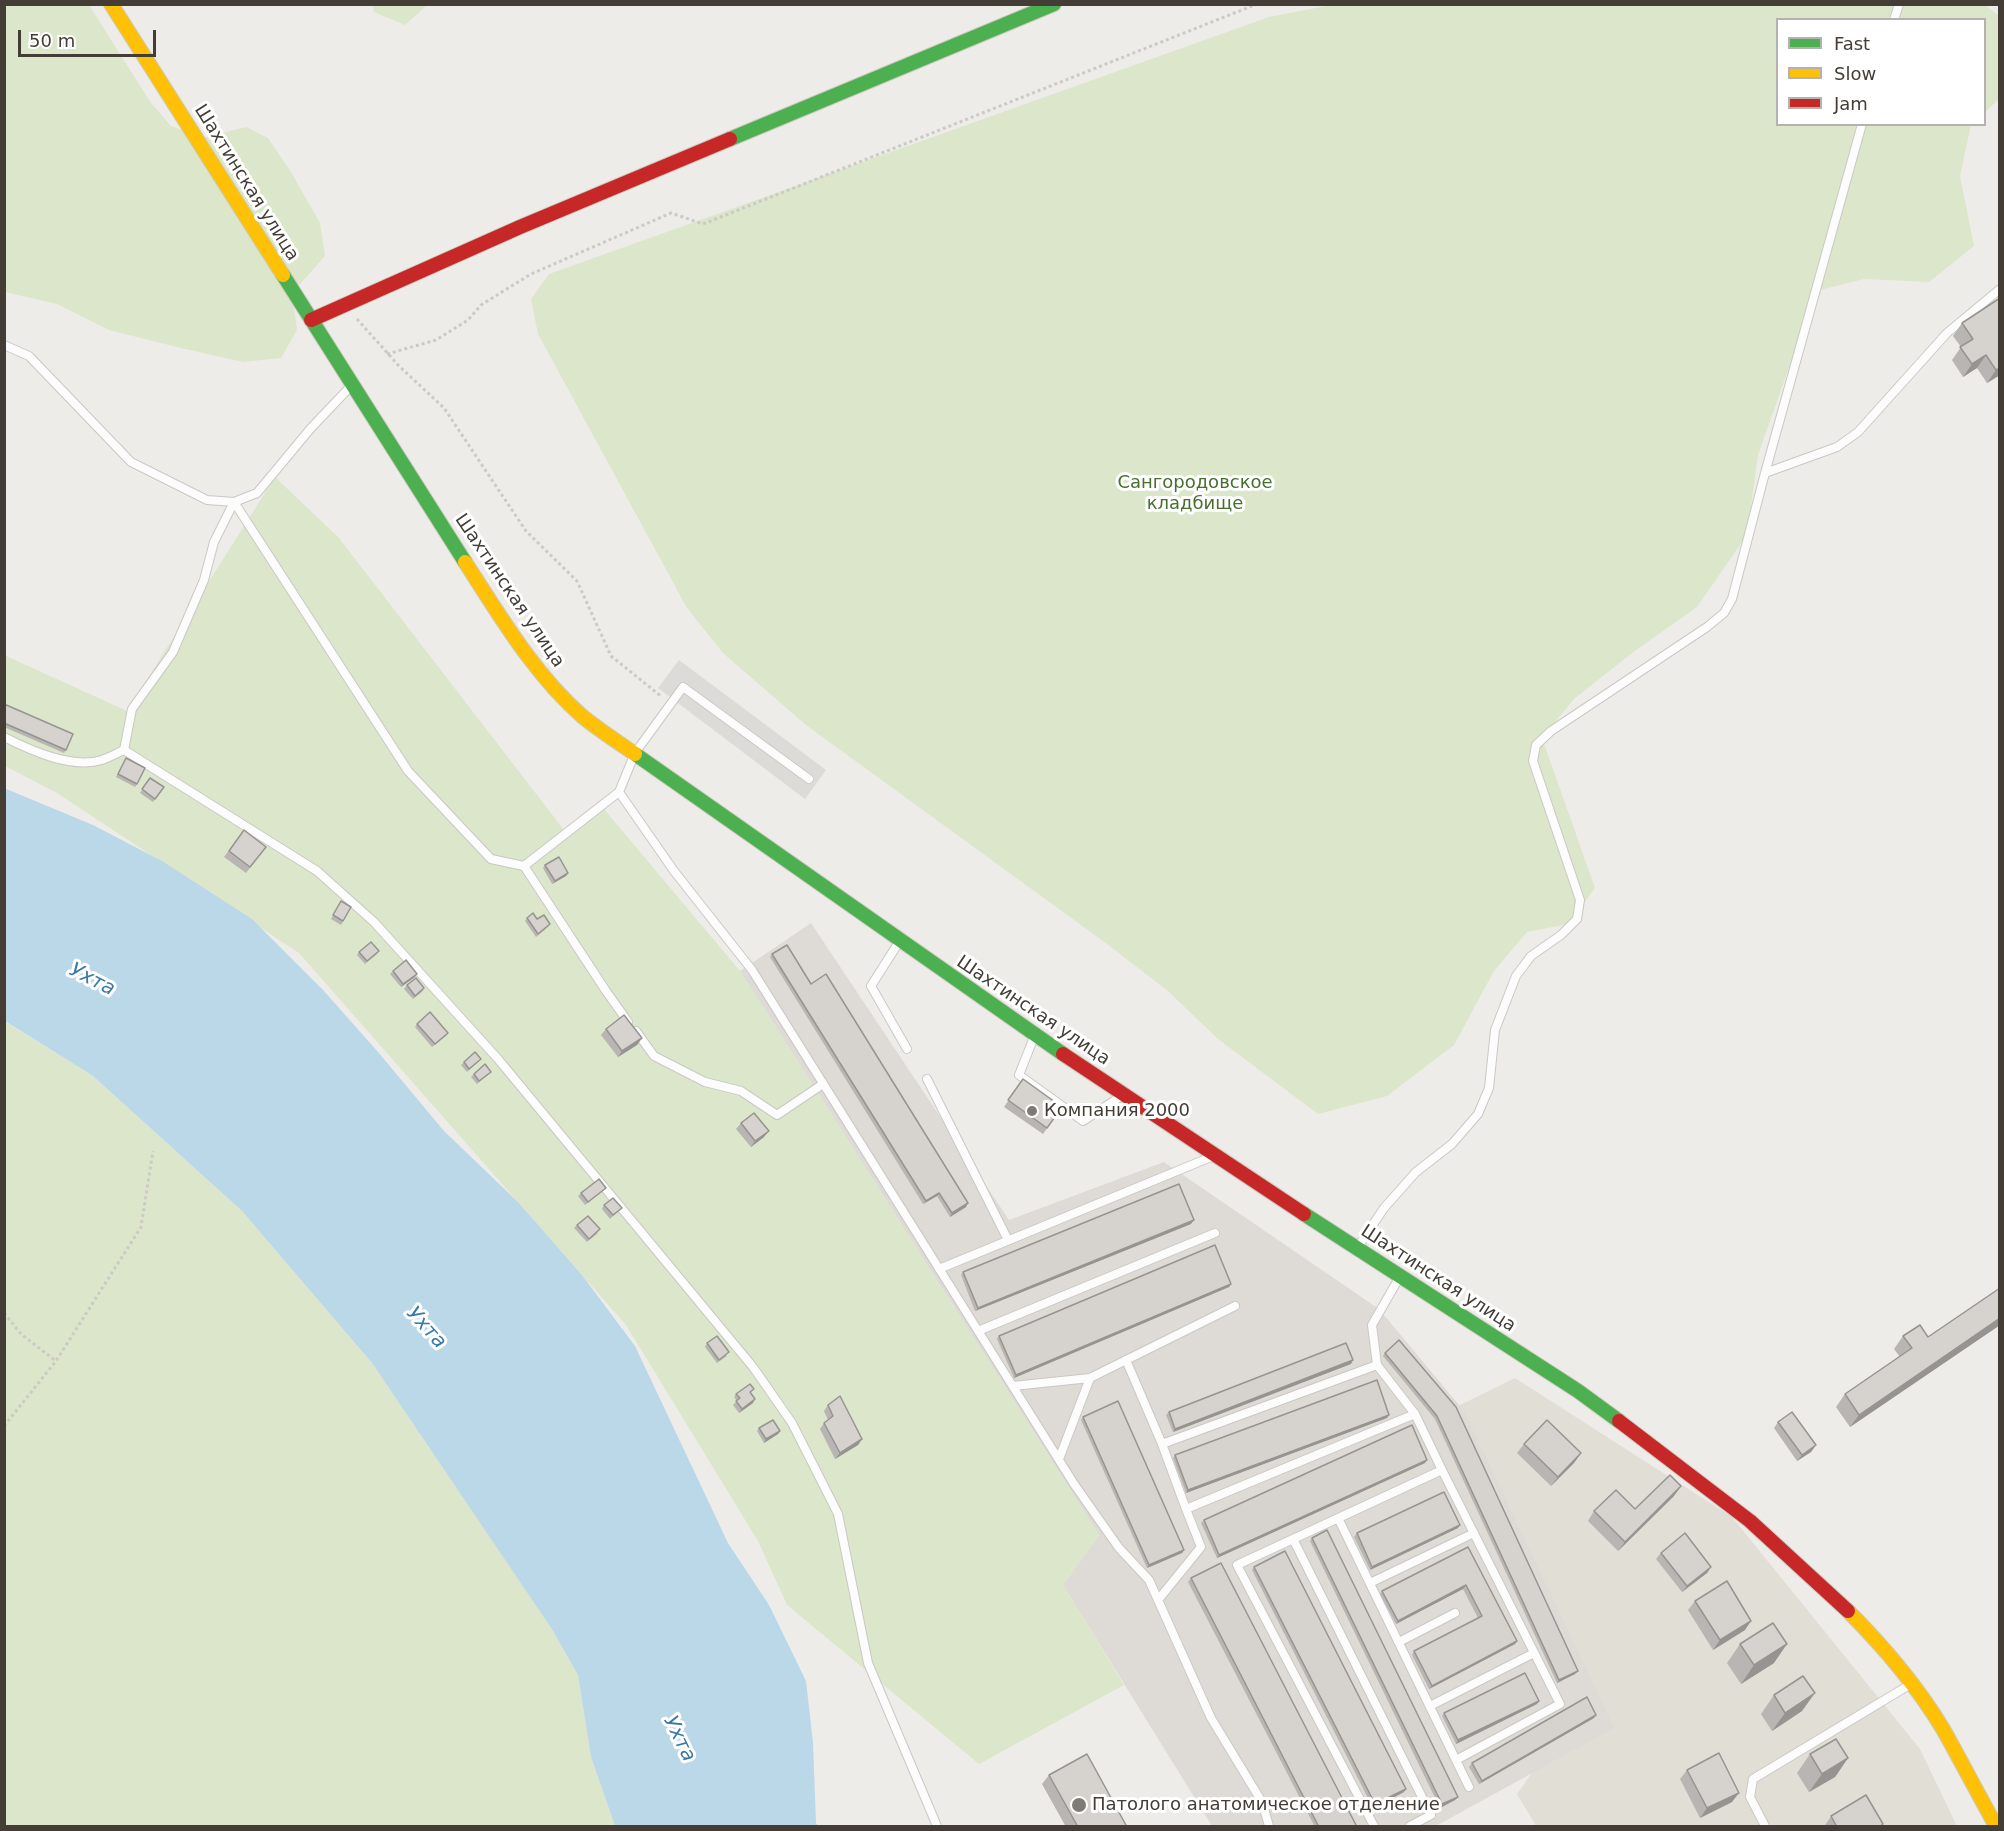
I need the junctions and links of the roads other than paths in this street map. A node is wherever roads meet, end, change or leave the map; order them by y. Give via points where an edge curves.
1 (111, 4) edge
2 (1054, 4) edge
3 (1862, 126) edge
4 (2000, 289) edge
5 (311, 320) junction
6 (4, 345) edge
7 (352, 384) junction
8 (1765, 473) junction
9 (234, 502) junction
10 (4, 737) edge
11 (124, 750) junction
12 (635, 753) junction
13 (809, 779) dead end
14 (619, 792) junction
15 (524, 866) junction
16 (900, 941) junction
17 (1035, 1036) junction
18 (907, 1049) dead end
19 (927, 1078) dead end
20 (823, 1084) junction
21 (1125, 1094) junction
22 (1215, 1156) junction
23 (1215, 1233) dead end
24 (1008, 1240) junction
25 (1357, 1248) junction
26 (939, 1269) junction
27 (1400, 1276) junction
28 (1236, 1306) dead end
29 (978, 1331) junction
30 (1126, 1360) junction
31 (1377, 1365) junction
32 (1090, 1378) junction
33 (1013, 1386) junction
34 (1415, 1414) junction
35 (1162, 1444) junction
36 (1059, 1459) junction
37 (1442, 1470) junction
38 (1186, 1509) junction
39 (1338, 1518) junction
40 (1474, 1533) junction
41 (1293, 1539) junction
42 (1370, 1583) junction
43 (1158, 1600) junction
44 (1455, 1613) dead end
45 (1398, 1642) junction
46 (1534, 1653) junction
47 (1912, 1683) junction
48 (1430, 1706) junction
49 (1456, 1760) junction
50 (1469, 1786) dead end
51 (937, 1827) edge
52 (1269, 1827) edge
53 (1374, 1827) edge
54 (1410, 1827) edge
55 (1765, 1827) edge
56 (1996, 1827) edge

1 - 5 street, Шахтинская улица
2 - 5 street via 553,213
3 - 8 lane
4 - 8 lane via 1947,333 1858,432 1837,447
5 - 7 street, Шахтинская улица
6 - 9 lane via 30,356 131,462 207,500
7 - 9 lane via 257,493
7 - 12 street, Шахтинская улица via 504,623 548,682 583,717
8 - 25 lane via 1732,599 1724,613 1536,745 1533,761 1580,900 1576,919 1531,956 1516,976 1495,1030 1489,1088 1478,1114 1452,1144 1416,1172 1384,1208
9 - 11 lane via 214,542 204,580 173,652 132,709
9 - 15 lane via 408,771 491,859
10 - 11 lane via 40,755 77,762 101,760
11 - 51 lane via 317,871 374,922 498,1059 753,1367 792,1423 838,1514 868,1663
12 - 13 lane via 683,687
12 - 14 lane
12 - 16 street, Шахтинская улица
14 - 15 lane
14 - 20 lane via 752,970
15 - 20 lane via 654,1056 705,1082 741,1091 777,1114
16 - 17 street, Шахтинская улица
16 - 18 lane via 871,986
17 - 21 street, Шахтинская улица
17 - 21 lane via 1018,1075 1083,1121
19 - 24 lane
20 - 26 lane
21 - 22 street, Шахтинская улица
22 - 24 lane
22 - 25 street, Шахтинская улица
23 - 29 lane
24 - 26 lane
25 - 27 street, Шахтинская улица
26 - 29 lane
27 - 31 lane via 1372,1326
27 - 47 street, Шахтинская улица via 1578,1391 1750,1521 1826,1589
28 - 30 lane
29 - 33 lane
30 - 32 lane
30 - 35 lane
31 - 34 lane
31 - 35 lane
32 - 33 lane
32 - 36 lane
33 - 36 lane
34 - 37 lane
34 - 38 lane
35 - 38 lane
36 - 43 lane via 1119,1548 1149,1581
37 - 39 lane
37 - 40 lane
38 - 43 lane via 1201,1547
39 - 41 lane
39 - 42 lane
40 - 42 lane
40 - 46 lane
41 - 53 lane via 1237,1565
41 - 54 lane via 1431,1815
42 - 45 lane
43 - 52 lane via 1211,1718 1262,1802
44 - 45 lane
45 - 48 lane
46 - 48 lane
46 - 49 lane via 1560,1704
47 - 55 lane via 1753,1779 1750,1797
47 - 56 street, Шахтинская улица via 1942,1728
48 - 49 lane
49 - 50 lane

